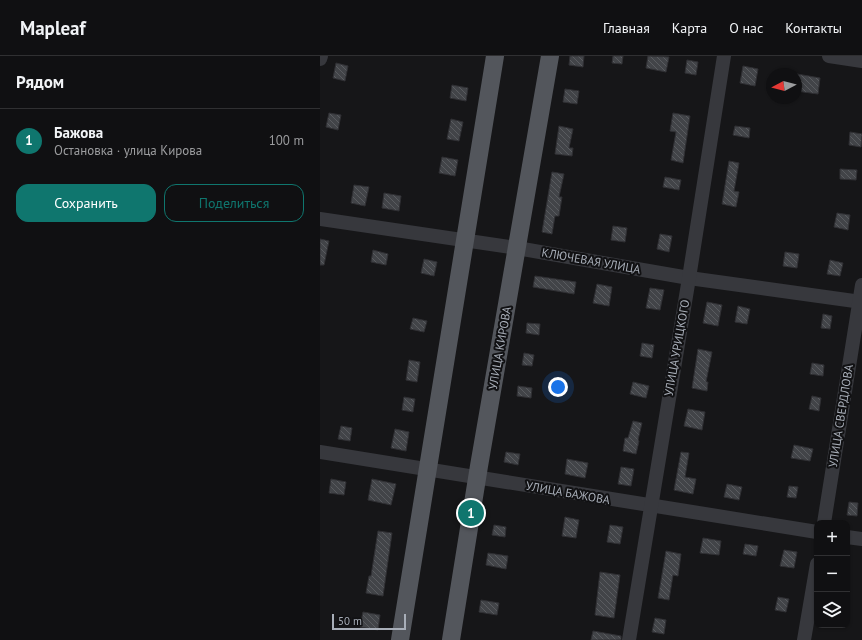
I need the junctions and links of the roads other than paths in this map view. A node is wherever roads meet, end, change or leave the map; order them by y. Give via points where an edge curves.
1 (495, 56) edge
2 (550, 56) edge
3 (724, 56) edge
4 (828, 56) edge
5 (862, 61) edge
6 (320, 219) edge
7 (465, 240) junction
8 (517, 248) junction
9 (689, 278) junction
10 (862, 285) edge
11 (861, 302) edge
12 (320, 452) edge
13 (428, 469) junction
14 (478, 477) junction
15 (650, 506) junction
16 (825, 520) edge
17 (814, 532) edge
18 (850, 537) edge
19 (862, 539) edge
20 (814, 582) edge
21 (400, 640) edge
22 (451, 640) edge
23 (629, 640) edge
24 (804, 640) edge

1 - 7 main road
2 - 8 main road, УЛИЦА КИРОВА
3 - 9 street, УЛИЦА УРИЦКОГО
4 - 5 street
6 - 7 street, КЛЮЧЕВАЯ УЛИЦА
7 - 8 street, КЛЮЧЕВАЯ УЛИЦА
7 - 13 main road
8 - 9 street, КЛЮЧЕВАЯ УЛИЦА
8 - 14 main road, УЛИЦА КИРОВА
9 - 11 street, КЛЮЧЕВАЯ УЛИЦА
9 - 15 street, УЛИЦА УРИЦКОГО
10 - 11 street, УЛИЦА СВЕРДЛОВА
11 - 16 street, УЛИЦА СВЕРДЛОВА
12 - 13 street, УЛИЦА БАЖОВА
13 - 14 street, УЛИЦА БАЖОВА
13 - 21 main road
14 - 15 street, УЛИЦА БАЖОВА
14 - 22 main road, УЛИЦА КИРОВА
15 - 17 street, УЛИЦА БАЖОВА
15 - 23 street, УЛИЦА УРИЦКОГО
18 - 19 street
20 - 24 street

